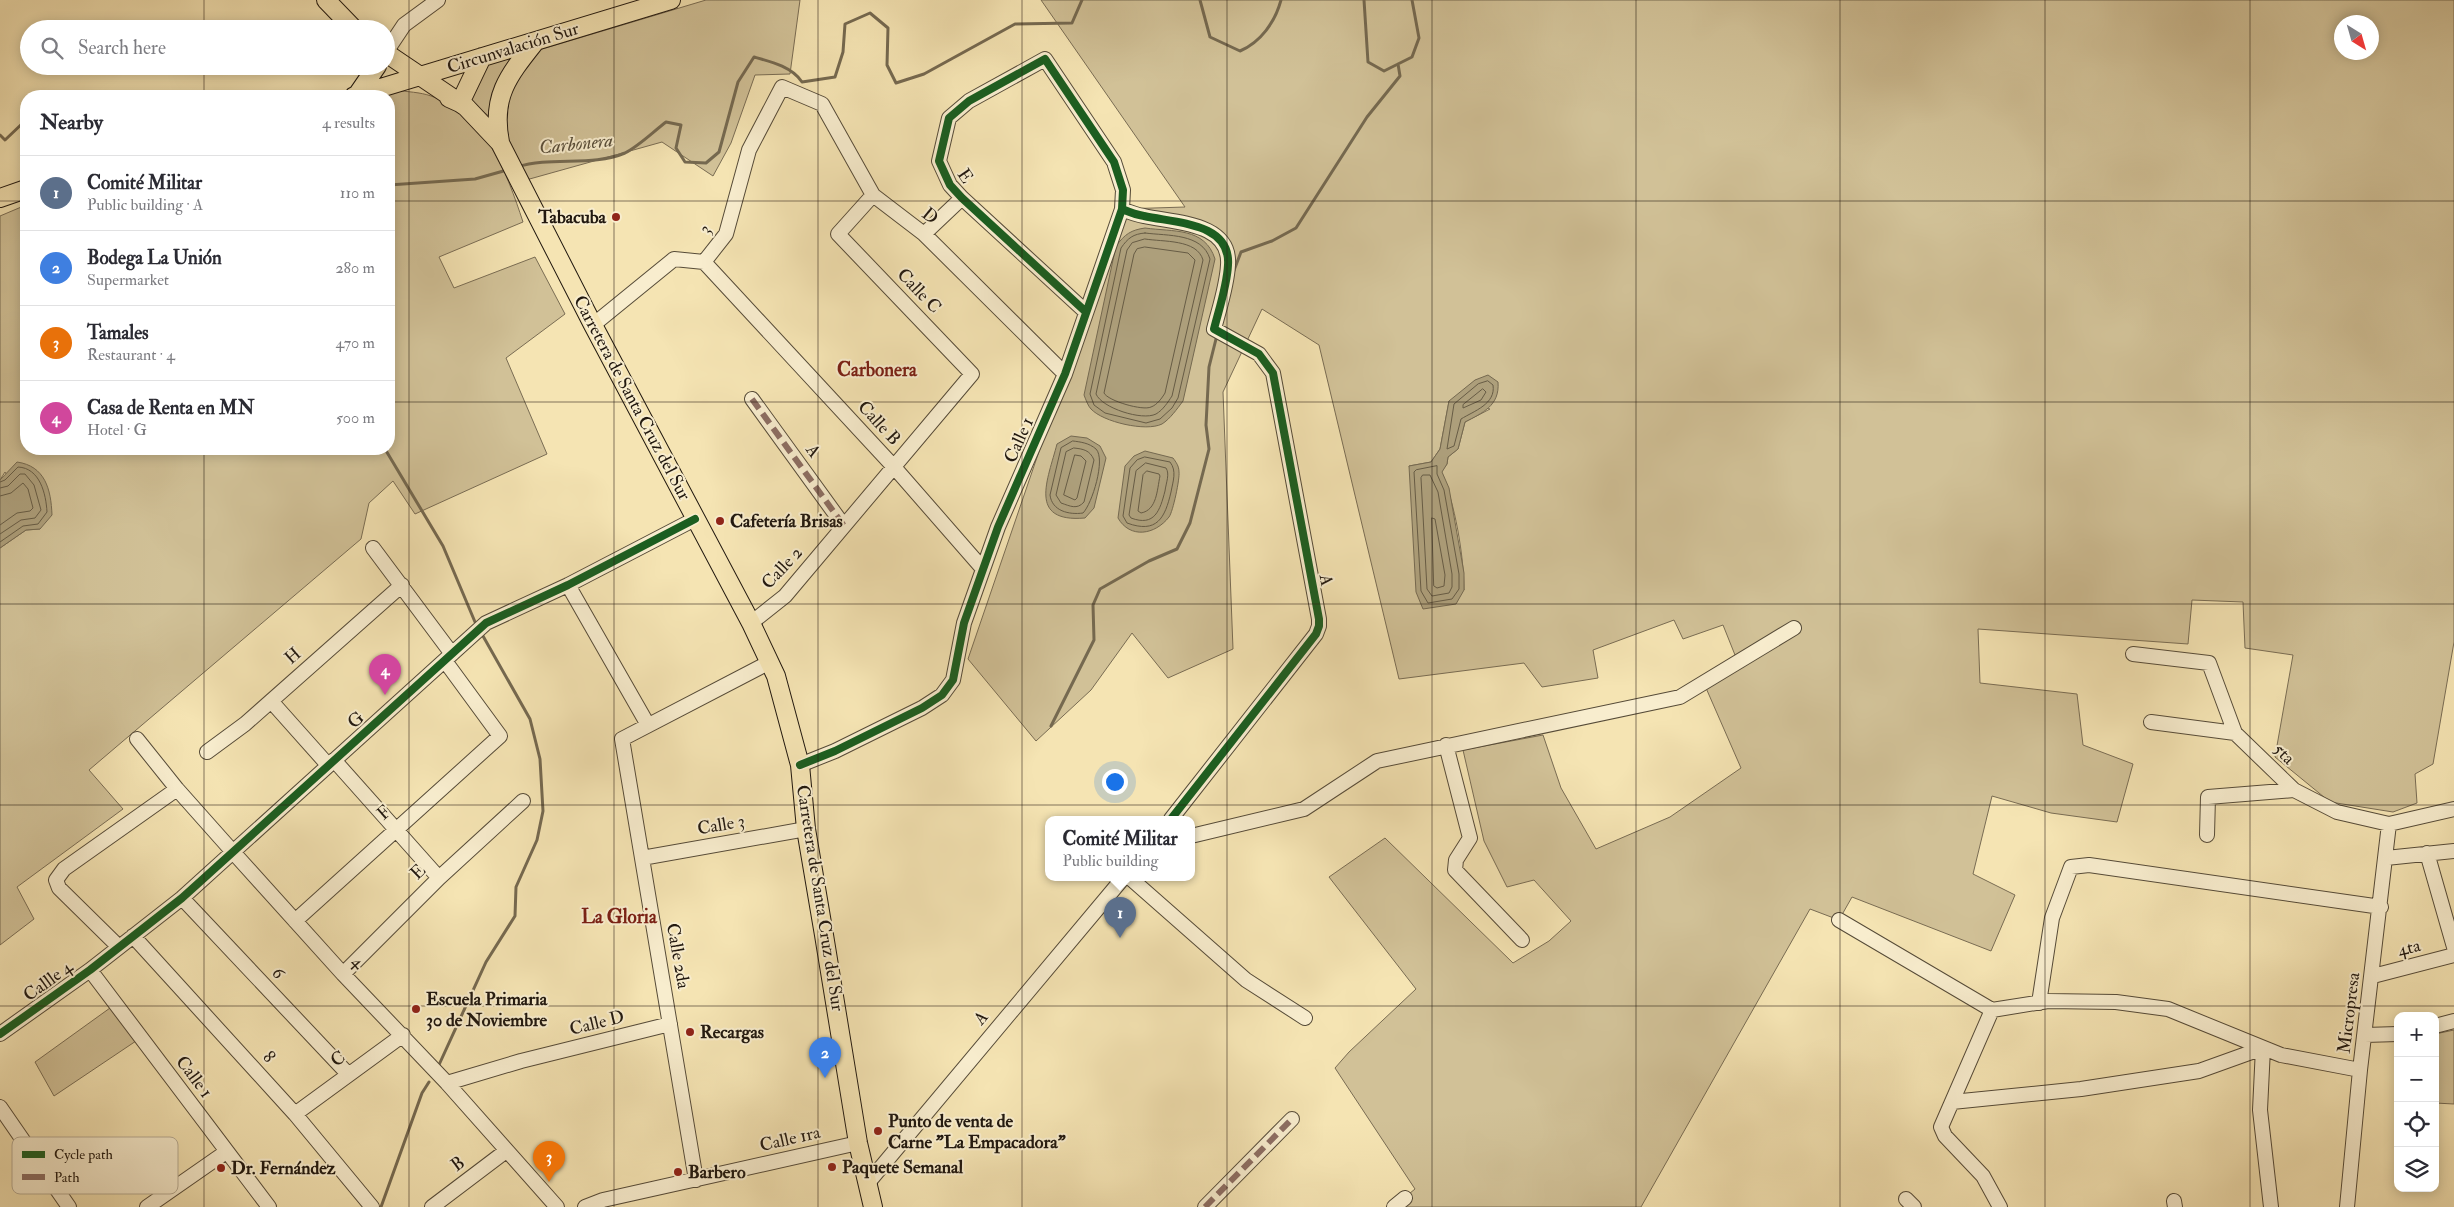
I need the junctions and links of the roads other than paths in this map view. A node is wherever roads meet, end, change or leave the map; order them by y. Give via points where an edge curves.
1 (438, 0) edge
2 (671, 0) edge
3 (332, 7) edge
4 (341, 20) edge
5 (345, 20) edge
6 (395, 39) edge
7 (535, 42) junction
8 (395, 55) edge
9 (482, 57) junction
10 (395, 59) edge
11 (1045, 59) joint
12 (450, 66) junction
13 (359, 75) edge
14 (370, 75) edge
15 (421, 76) junction
16 (394, 84) junction
17 (782, 87) joint
18 (355, 90) edge
19 (358, 90) edge
20 (374, 90) edge
21 (460, 103) junction
22 (500, 143) junction
23 (20, 191) edge
24 (873, 195) junction
25 (0, 198) edge
26 (962, 198) junction
27 (1122, 209) junction
28 (924, 234) junction
29 (704, 262) junction
30 (1086, 312) junction
31 (593, 325) junction
32 (972, 374) joint
33 (1065, 374) junction
34 (752, 399) dead end
35 (894, 467) junction
36 (695, 519) junction
37 (844, 526) junction
38 (373, 548) dead end
39 (983, 568) junction
40 (402, 585) junction
41 (568, 585) junction
42 (751, 623) junction
43 (1794, 628) dead end
44 (2133, 654) dead end
45 (448, 658) junction
46 (770, 662) junction
47 (271, 701) junction
48 (2151, 722) dead end
49 (648, 725) junction
50 (2235, 733) junction
51 (137, 739) dead end
52 (1446, 745) junction
53 (207, 752) dead end
54 (331, 762) junction
55 (800, 765) junction
56 (177, 790) junction
57 (2294, 790) junction
58 (523, 801) dead end
59 (2454, 809) edge
60 (1173, 816) edge
61 (2389, 824) junction
62 (396, 828) junction
63 (806, 829) junction
64 (1195, 835) edge
65 (2208, 835) dead end
66 (2454, 851) edge
67 (232, 852) junction
68 (2427, 853) junction
69 (642, 858) junction
70 (2386, 858) junction
71 (439, 878) junction
72 (1121, 881) edge
73 (1134, 881) edge
74 (182, 898) junction
75 (2381, 907) junction
76 (1839, 920) dead end
77 (295, 921) junction
78 (133, 936) junction
79 (1522, 940) dead end
80 (119, 947) junction
81 (2454, 947) edge
82 (2454, 955) edge
83 (90, 970) junction
84 (343, 974) junction
85 (2373, 976) junction
86 (2039, 1003) junction
87 (1992, 1010) junction
88 (1305, 1018) dead end
89 (2454, 1021) edge
90 (670, 1024) junction
91 (2439, 1025) edge
92 (0, 1034) edge
93 (2394, 1034) edge
94 (403, 1035) junction
95 (2365, 1035) junction
96 (2263, 1048) junction
97 (2360, 1070) junction
98 (348, 1074) junction
99 (448, 1083) junction
100 (1952, 1102) junction
101 (0, 1107) edge
102 (295, 1114) junction
103 (1292, 1118) dead end
104 (21, 1137) edge
105 (858, 1143) junction
106 (506, 1150) junction
107 (226, 1152) junction
108 (696, 1180) junction
109 (867, 1184) junction
110 (178, 1185) edge
111 (60, 1194) edge
112 (166, 1194) edge
113 (1406, 1198) dead end
114 (69, 1207) edge
115 (147, 1207) edge
116 (269, 1207) edge
117 (372, 1207) edge
118 (432, 1207) edge
119 (557, 1207) edge
120 (585, 1207) edge
121 (873, 1207) edge
122 (1205, 1207) edge
123 (1394, 1207) edge
124 (2000, 1207) edge
125 (2271, 1207) edge
126 (2348, 1207) edge

1 - 6 street via 404,25
2 - 7 main road, Circunvalación Sur
3 - 4 main road
3 - 5 main road
7 - 9 main road, Circunvalación Sur
7 - 22 main road via 503,88 496,121
8 - 12 main road
9 - 12 main road, Circunvalación Sur
9 - 21 main road
10 - 15 main road, Carretera de Santa Cruz del Sur
11 - 26 street, E via 969,101 949,118 939,161 950,185
11 - 27 street, Calle 1 via 1114,162 1123,190
12 - 15 main road, Circunvalación Sur
13 - 18 main road
14 - 19 main road
15 - 16 main road, Circunvalación Sur
15 - 21 main road, Carretera de Santa Cruz del Sur
16 - 20 main road, Circunvalación Sur
16 - 21 main road via 427,89
17 - 24 street, D via 822,104
17 - 29 street, 3 via 749,150 726,234
21 - 22 main road, Carretera de Santa Cruz del Sur
22 - 31 main road, Carretera de Santa Cruz del Sur
23 - 25 main road
24 - 28 street, D
24 - 32 street, Calle C via 838,234
26 - 28 street
26 - 30 street, E
27 - 30 street, Calle 1
27 - 60 street, A via 1198,226 1215,234 1228,250 1228,266 1214,329 1259,354 1273,373 1319,626 1280,682
28 - 33 street, D
29 - 31 street, 3 via 674,259
29 - 35 street, Calle B
30 - 33 street, Calle 1
31 - 36 main road, Carretera de Santa Cruz del Sur
32 - 35 street, Calle 2
33 - 39 street, Calle 1
34 - 37 street, A
35 - 37 street, Calle 2
35 - 39 street, Calle B
36 - 41 street, G
36 - 42 main road, Carretera de Santa Cruz del Sur
37 - 42 street, Calle 2 via 785,596
38 - 40 street
39 - 55 street, Calle 1 via 964,623 953,680 942,695 878,731
40 - 45 street
40 - 47 street, H
41 - 45 street, G via 486,623
41 - 49 street
42 - 46 main road, Carretera de Santa Cruz del Sur
43 - 52 street via 1680,697
44 - 50 street, 5ta via 2209,663
45 - 54 street, G
45 - 62 street, F via 500,736
46 - 49 street
46 - 55 main road, Carretera de Santa Cruz del Sur
47 - 53 street, H
47 - 54 street
48 - 50 street
49 - 69 street, Calle 2da via 622,739
50 - 57 street, 5ta
51 - 56 street, 4
52 - 64 street via 1378,761 1304,809
52 - 79 street via 1470,838 1456,860 1455,870
54 - 62 street
54 - 67 street, G
55 - 63 main road, Carretera de Santa Cruz del Sur
56 - 67 street, 4
56 - 80 street via 64,869 56,880 59,888
57 - 61 street, 5ta via 2337,812
57 - 65 street via 2208,797
58 - 71 street, E
59 - 61 street, 5ta
61 - 70 street, Micropresa
62 - 71 street
62 - 77 street, F
63 - 69 street, Calle 3
63 - 105 main road, Carretera de Santa Cruz del Sur
66 - 68 street
67 - 74 street, G
67 - 77 street, 4
68 - 70 street
68 - 81 street
69 - 90 street, Calle 2da
70 - 75 street, Micropresa
71 - 84 street, E
72 - 109 street, A
73 - 88 street via 1246,980
74 - 78 street, G
74 - 98 street, 6
75 - 85 street, Micropresa
75 - 86 street via 2089,865 2071,867 2052,918
76 - 87 street
77 - 84 street, 4
78 - 80 street, G
78 - 102 street, 8
80 - 83 street, G
82 - 85 street, 4ta
83 - 92 street, Callle 4
83 - 107 street, Calle 1
84 - 94 street, 4
85 - 95 street, Micropresa
86 - 87 street
86 - 96 street via 2116,1002 2168,1009
87 - 100 street
89 - 91 street
90 - 99 street, Calle D via 520,1061
90 - 108 street, Calle 2da
93 - 95 street
94 - 98 street, C
94 - 99 street, 4
95 - 97 street, Micropresa
96 - 97 street via 2281,1055
96 - 100 street via 2198,1071 2081,1089
96 - 125 street via 2260,1110
97 - 126 street, Micropresa
98 - 102 street, C
99 - 106 street, 4
100 - 124 street via 1941,1127 1945,1136 1984,1176
101 - 104 street
102 - 117 street, 8
103 - 122 street
105 - 108 street, Calle 1ra
105 - 109 main road, Carretera de Santa Cruz del Sur
106 - 118 street, B
106 - 119 street, 4
107 - 110 street
107 - 116 street, Calle 1
108 - 120 street, Calle 1ra via 603,1200
109 - 121 main road, Carretera de Santa Cruz del Sur
111 - 114 street
112 - 115 street
113 - 123 street

